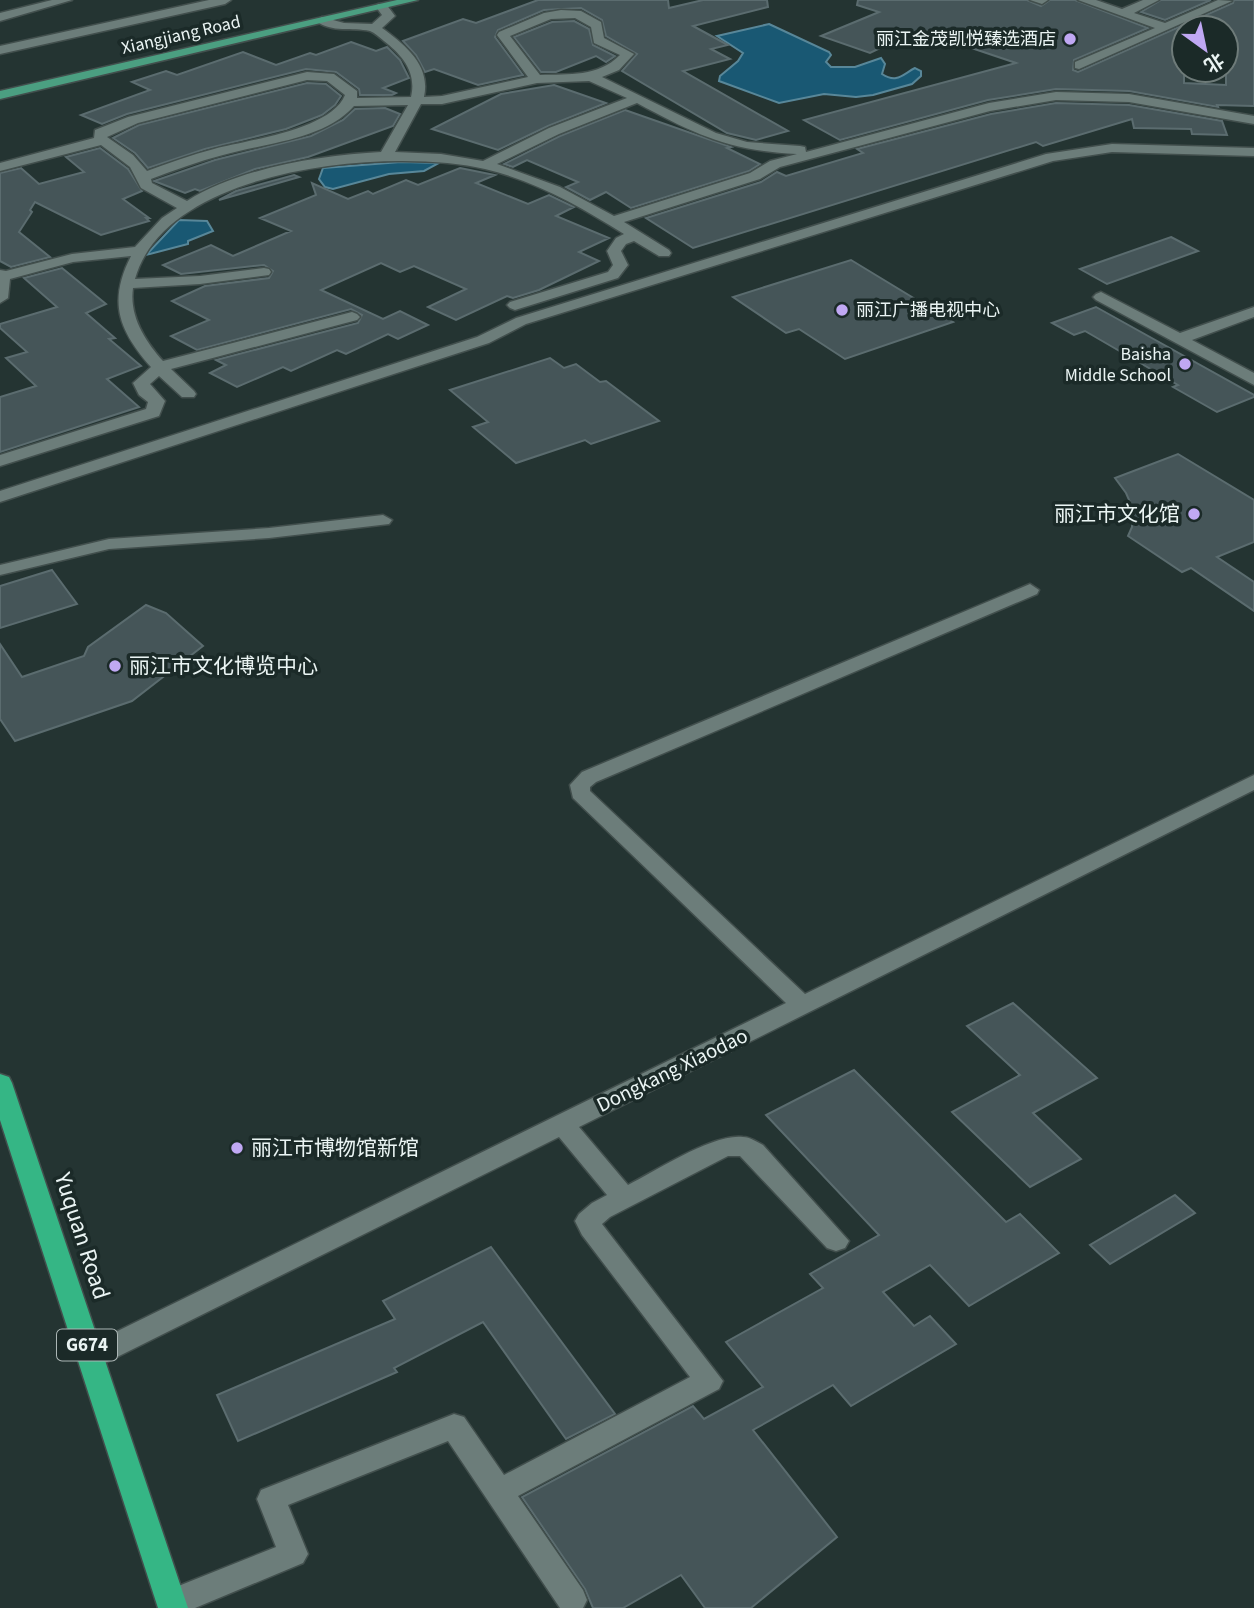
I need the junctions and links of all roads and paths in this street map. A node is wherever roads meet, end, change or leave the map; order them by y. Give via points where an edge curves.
1 (66, 0) edge
2 (225, 0) edge
3 (412, 0) edge
4 (1036, 0) edge
5 (1042, 0) edge
6 (1084, 0) edge
7 (1153, 0) edge
8 (1224, 0) edge
9 (1241, 2) dead end
10 (378, 4) edge
11 (1123, 13) junction
12 (0, 17) edge
13 (322, 21) junction
14 (1165, 27) junction
15 (375, 28) junction
16 (0, 50) edge
17 (1079, 65) dead end
18 (591, 77) junction
19 (537, 79) junction
20 (0, 86) edge
21 (0, 95) edge
22 (639, 98) junction
23 (351, 102) junction
24 (416, 102) junction
25 (1254, 120) edge
26 (104, 140) junction
27 (749, 146) junction
28 (824, 150) junction
29 (1254, 152) edge
30 (386, 156) junction
31 (775, 163) junction
32 (485, 165) junction
33 (0, 167) edge
34 (145, 176) junction
35 (187, 207) junction
36 (613, 221) junction
37 (635, 235) junction
38 (138, 251) junction
39 (664, 253) dead end
40 (264, 272) dead end
41 (1, 276) edge
42 (126, 284) junction
43 (1101, 297) dead end
44 (0, 298) edge
45 (515, 305) dead end
46 (1252, 314) edge
47 (352, 317) dead end
48 (1179, 339) junction
49 (160, 367) junction
50 (1254, 380) edge
51 (188, 394) dead end
52 (0, 461) edge
53 (0, 497) edge
54 (383, 520) dead end
55 (0, 570) edge
56 (1030, 590) dead end
57 (1254, 782) edge
58 (802, 1005) junction
59 (0, 1083) edge
60 (562, 1124) junction
61 (624, 1198) junction
62 (836, 1241) dead end
63 (91, 1357) junction
64 (497, 1493) junction
65 (572, 1600) dead end
66 (173, 1606) edge

1 - 12 street
2 - 16 street
3 - 10 main road, Xiangjiang Road
4 - 5 street
6 - 11 street
7 - 11 street
8 - 9 street
8 - 14 street
10 - 13 main road, Xiangjiang Road
10 - 15 street via 389,16
10 - 20 main road, Xiangjiang Road
11 - 14 street
13 - 15 street
13 - 21 main road, Xiangjiang Road
14 - 17 street
15 - 24 street via 399,46 417,68 421,82
18 - 19 street
18 - 19 street via 615,67 628,54 598,40 593,22 565,13 503,34 522,65
18 - 22 street
19 - 24 street
22 - 27 street via 685,124
22 - 32 street via 554,131
23 - 24 street
23 - 26 street via 352,94 334,79 307,76 122,123 100,134
23 - 34 street via 330,119 307,128
24 - 30 street
25 - 28 street via 1122,97 1056,96 989,107
26 - 33 street
26 - 34 street
27 - 28 street
27 - 31 street via 765,152
28 - 31 street
29 - 53 street via 1112,148 1051,157 520,321 483,340
30 - 32 street
30 - 35 street via 284,170 224,189
31 - 36 street via 755,176
32 - 36 street via 563,192
34 - 35 street via 146,185
35 - 38 street via 155,231
36 - 37 street
37 - 39 street
37 - 45 street via 614,251 621,265 614,275
38 - 41 street via 72,258
38 - 42 street
40 - 42 street
41 - 44 street via 4,288
42 - 49 street via 128,318
43 - 48 street
46 - 48 street
47 - 49 street
48 - 50 street
49 - 51 street
49 - 52 street via 141,383 157,401 153,412
54 - 55 street via 109,544
56 - 58 street via 579,785 580,793
57 - 58 street, Dongkang Xiaodao
58 - 60 street, Dongkang Xiaodao
59 - 63 highway, Yuquan Road / G674
60 - 61 street
60 - 63 street, Dongkang Xiaodao
61 - 62 street via 724,1147 743,1146 754,1152
61 - 64 street via 588,1221 709,1381
63 - 66 highway, Yuquan Road / G674
64 - 65 street
64 - 66 street via 454,1426 271,1499 293,1554

